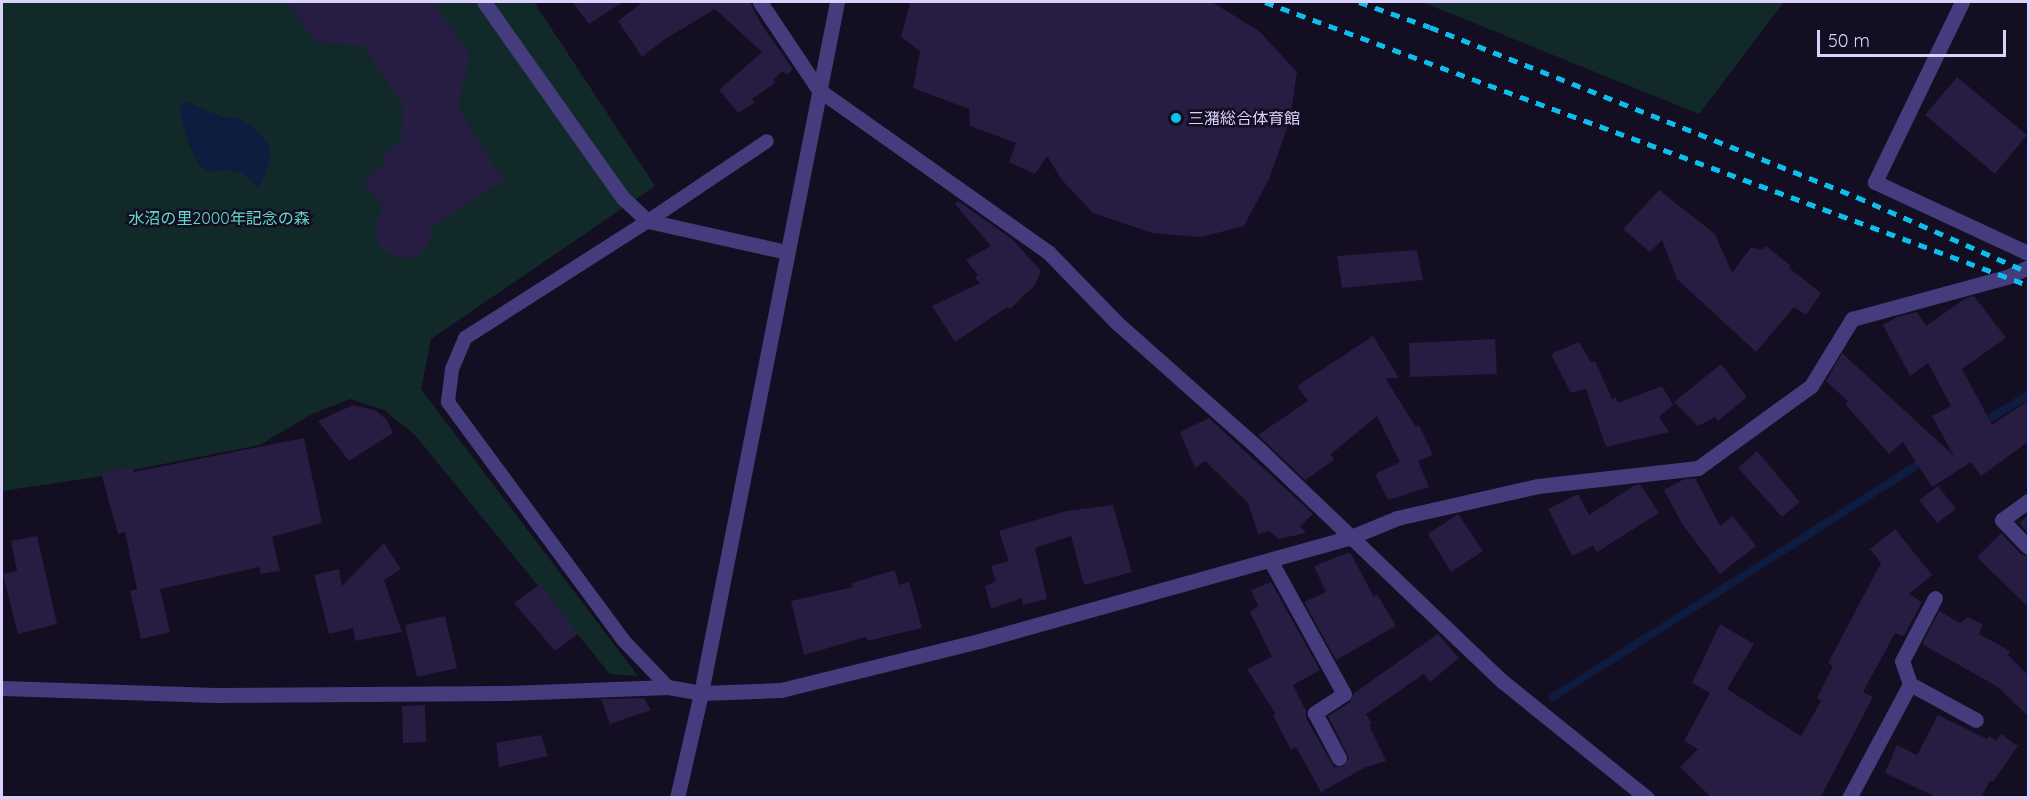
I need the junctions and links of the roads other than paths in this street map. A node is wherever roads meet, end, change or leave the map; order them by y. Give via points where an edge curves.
1 (484, 2) edge
2 (760, 2) edge
3 (837, 2) edge
4 (1962, 2) edge
5 (819, 90) junction
6 (767, 141) dead end
7 (648, 221) junction
8 (787, 252) junction
9 (2028, 253) edge
10 (2028, 267) edge
11 (2028, 501) edge
12 (1351, 537) junction
13 (2028, 547) edge
14 (1270, 560) junction
15 (1935, 598) dead end
16 (1910, 684) junction
17 (668, 687) junction
18 (2, 688) edge
19 (701, 693) junction
20 (1976, 720) dead end
21 (1339, 758) dead end
22 (677, 798) edge
23 (1647, 798) edge
24 (1849, 798) edge

1 - 7 street via 623,198
2 - 5 street
3 - 5 street
4 - 9 street via 1875,182
5 - 8 street
5 - 12 street via 1049,253 1116,322
6 - 7 lane
7 - 8 street
7 - 17 lane via 465,338 452,369 448,402 624,641
8 - 19 street
10 - 12 street via 2007,277 1852,319 1811,386 1698,468 1538,486 1397,518
11 - 13 street via 2002,520
12 - 14 street
12 - 23 street via 1502,681
14 - 19 street via 979,641 781,690
14 - 21 street via 1344,694 1315,713
15 - 16 street via 1902,661
16 - 20 street
16 - 24 street
17 - 18 street via 506,693 215,695
17 - 19 street
19 - 22 street

